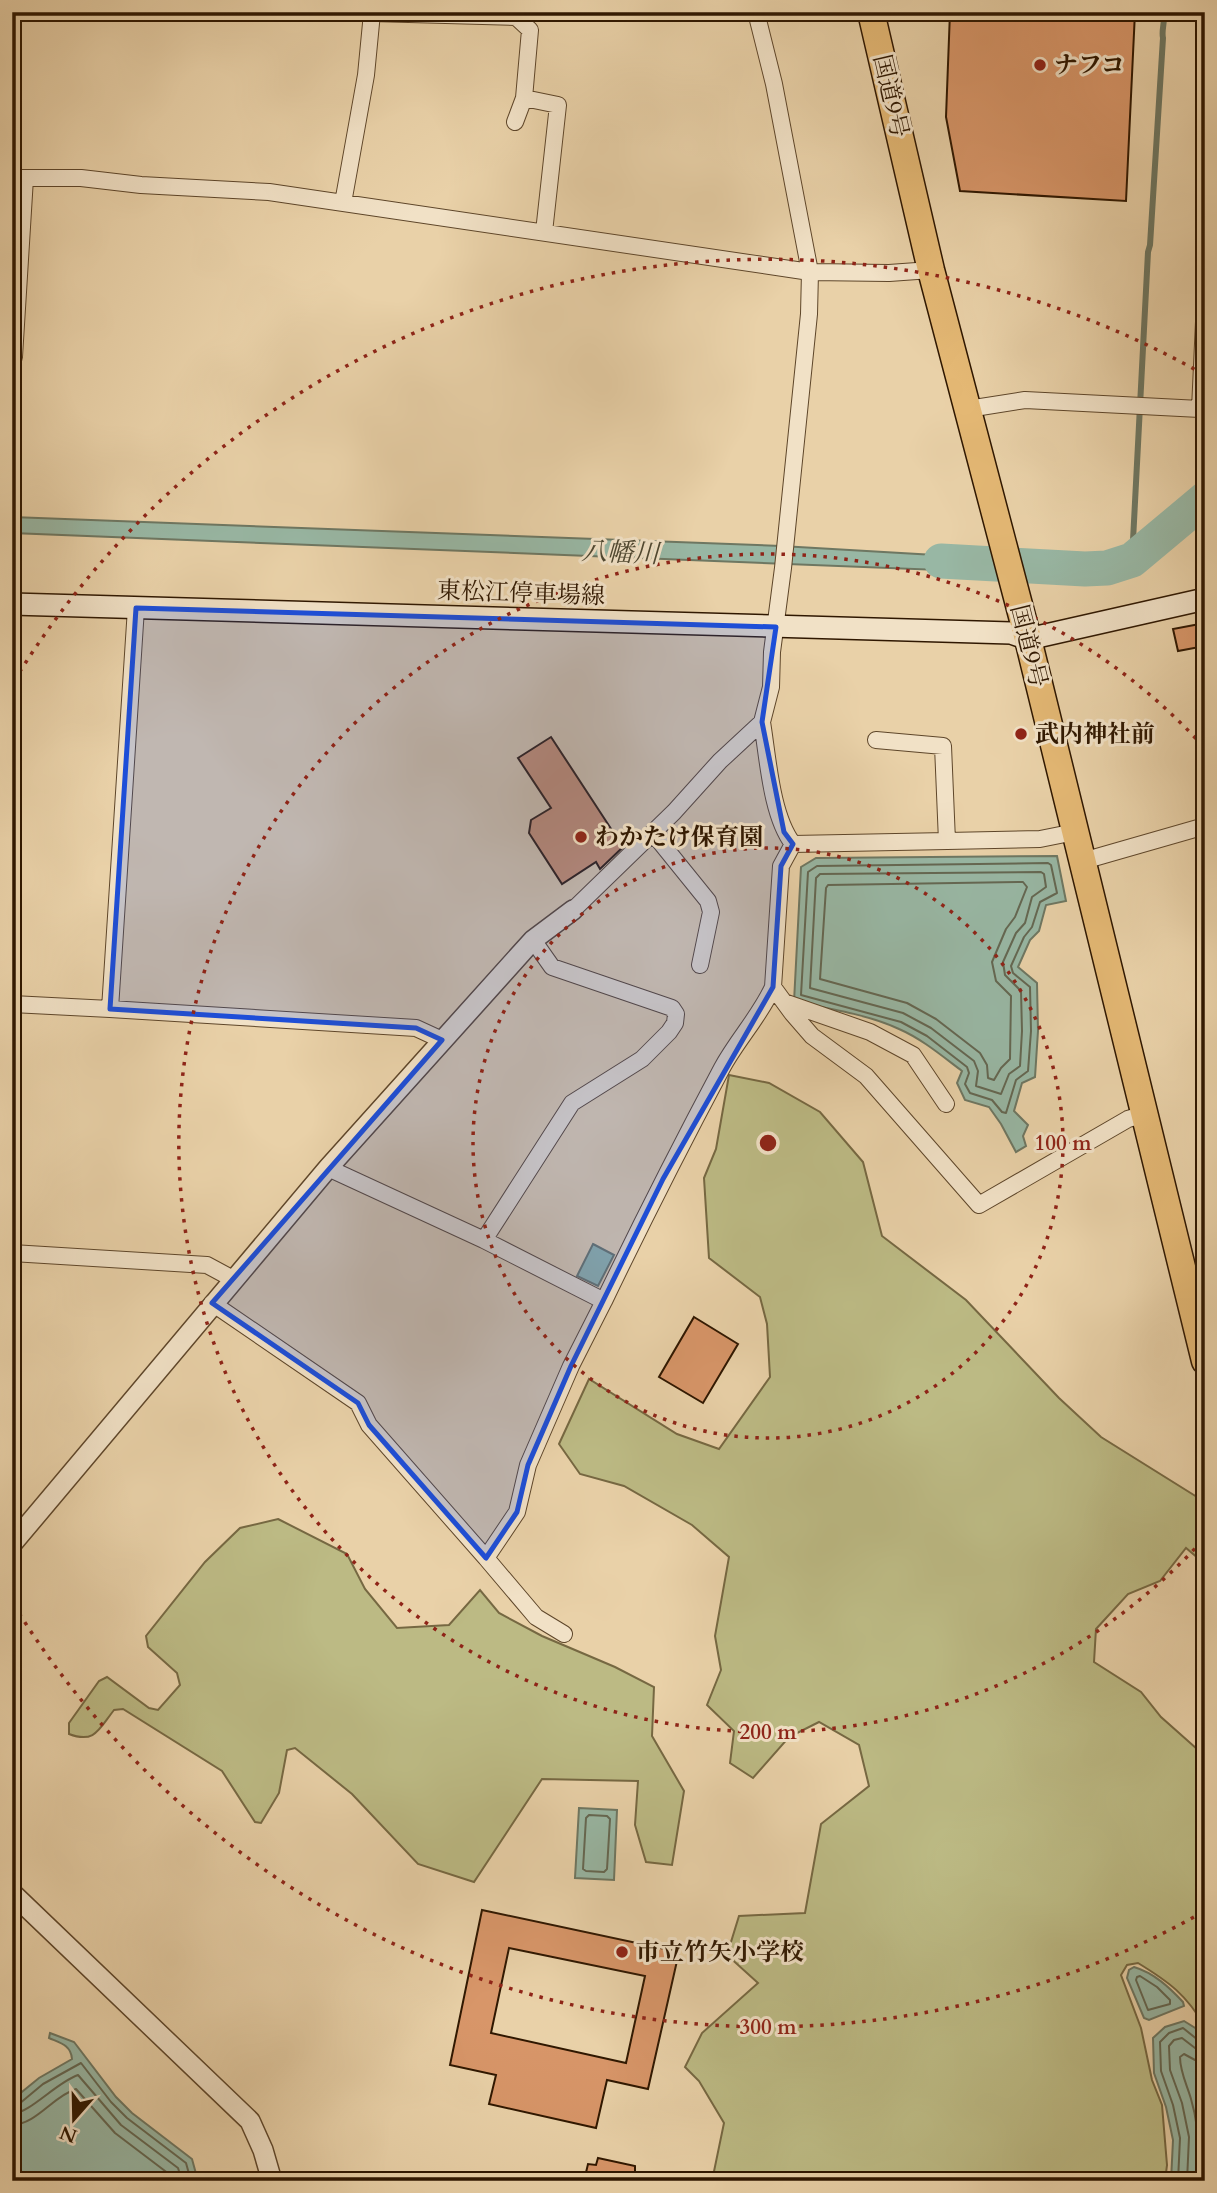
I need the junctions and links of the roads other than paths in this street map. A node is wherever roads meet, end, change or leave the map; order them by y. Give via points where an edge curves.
1 (372, 12) edge
2 (756, 12) edge
3 (871, 12) edge
4 (524, 98) junction
5 (515, 122) dead end
6 (18, 178) edge
7 (343, 203) junction
8 (544, 232) junction
9 (931, 270) junction
10 (810, 272) junction
11 (1205, 300) edge
12 (12, 357) edge
13 (968, 409) junction
14 (1205, 599) edge
15 (12, 604) edge
16 (136, 608) junction
17 (776, 627) junction
18 (1028, 639) junction
19 (762, 722) junction
20 (876, 740) dead end
21 (1205, 826) edge
22 (1075, 832) junction
23 (653, 833) junction
24 (947, 842) junction
25 (793, 844) junction
26 (1083, 861) junction
27 (573, 910) joint
28 (533, 940) junction
29 (700, 965) dead end
30 (773, 987) junction
31 (784, 1002) junction
32 (12, 1004) edge
33 (110, 1009) junction
34 (442, 1040) junction
35 (946, 1104) dead end
36 (1146, 1114) junction
37 (328, 1168) junction
38 (484, 1240) junction
39 (12, 1253) edge
40 (233, 1279) junction
41 (604, 1301) junction
42 (212, 1303) junction
43 (1205, 1361) edge
44 (12, 1544) edge
45 (486, 1558) junction
46 (564, 1633) dead end
47 (12, 1893) edge
48 (272, 2181) edge

1 - 4 street via 516,17 530,30
1 - 7 street via 366,75
2 - 10 street
3 - 9 highway, 国道9号
4 - 5 street
4 - 8 street via 558,105
6 - 7 street via 81,178 269,192
6 - 12 street
7 - 8 street
8 - 10 street
9 - 10 street
9 - 13 highway, 国道9号
10 - 17 street
11 - 13 street via 1200,409 1025,400
13 - 18 highway, 国道9号
14 - 18 main road
15 - 16 main road, 東松江停車場線
16 - 17 main road, 東松江停車場線
16 - 33 street
17 - 18 main road, 東松江停車場線 via 1011,633
17 - 19 street via 771,687
18 - 22 highway, 国道9号
19 - 23 street
19 - 25 street via 773,790 784,832
20 - 24 street via 943,746
21 - 26 street
22 - 24 street via 1040,839
22 - 26 highway, 国道9号
23 - 27 street
23 - 29 street via 708,901 711,912
24 - 25 street
25 - 30 street via 781,866
26 - 36 highway, 国道9号
27 - 28 street
28 - 34 street
28 - 38 street via 552,967 672,1008 675,1023 642,1059 572,1103
30 - 31 street
30 - 41 street via 718,1076
31 - 35 street via 870,1032 914,1055
31 - 36 street via 812,1036 866,1076 979,1205 1128,1119
32 - 33 street
33 - 34 street via 416,1028
34 - 37 street
36 - 43 highway, 国道9号
37 - 38 street
37 - 40 street
38 - 41 street
39 - 40 street via 207,1265
40 - 42 street
41 - 45 street via 528,1465 517,1512
42 - 44 street
42 - 45 street via 358,1403 369,1425
45 - 46 street via 536,1617
47 - 48 street via 250,2121

